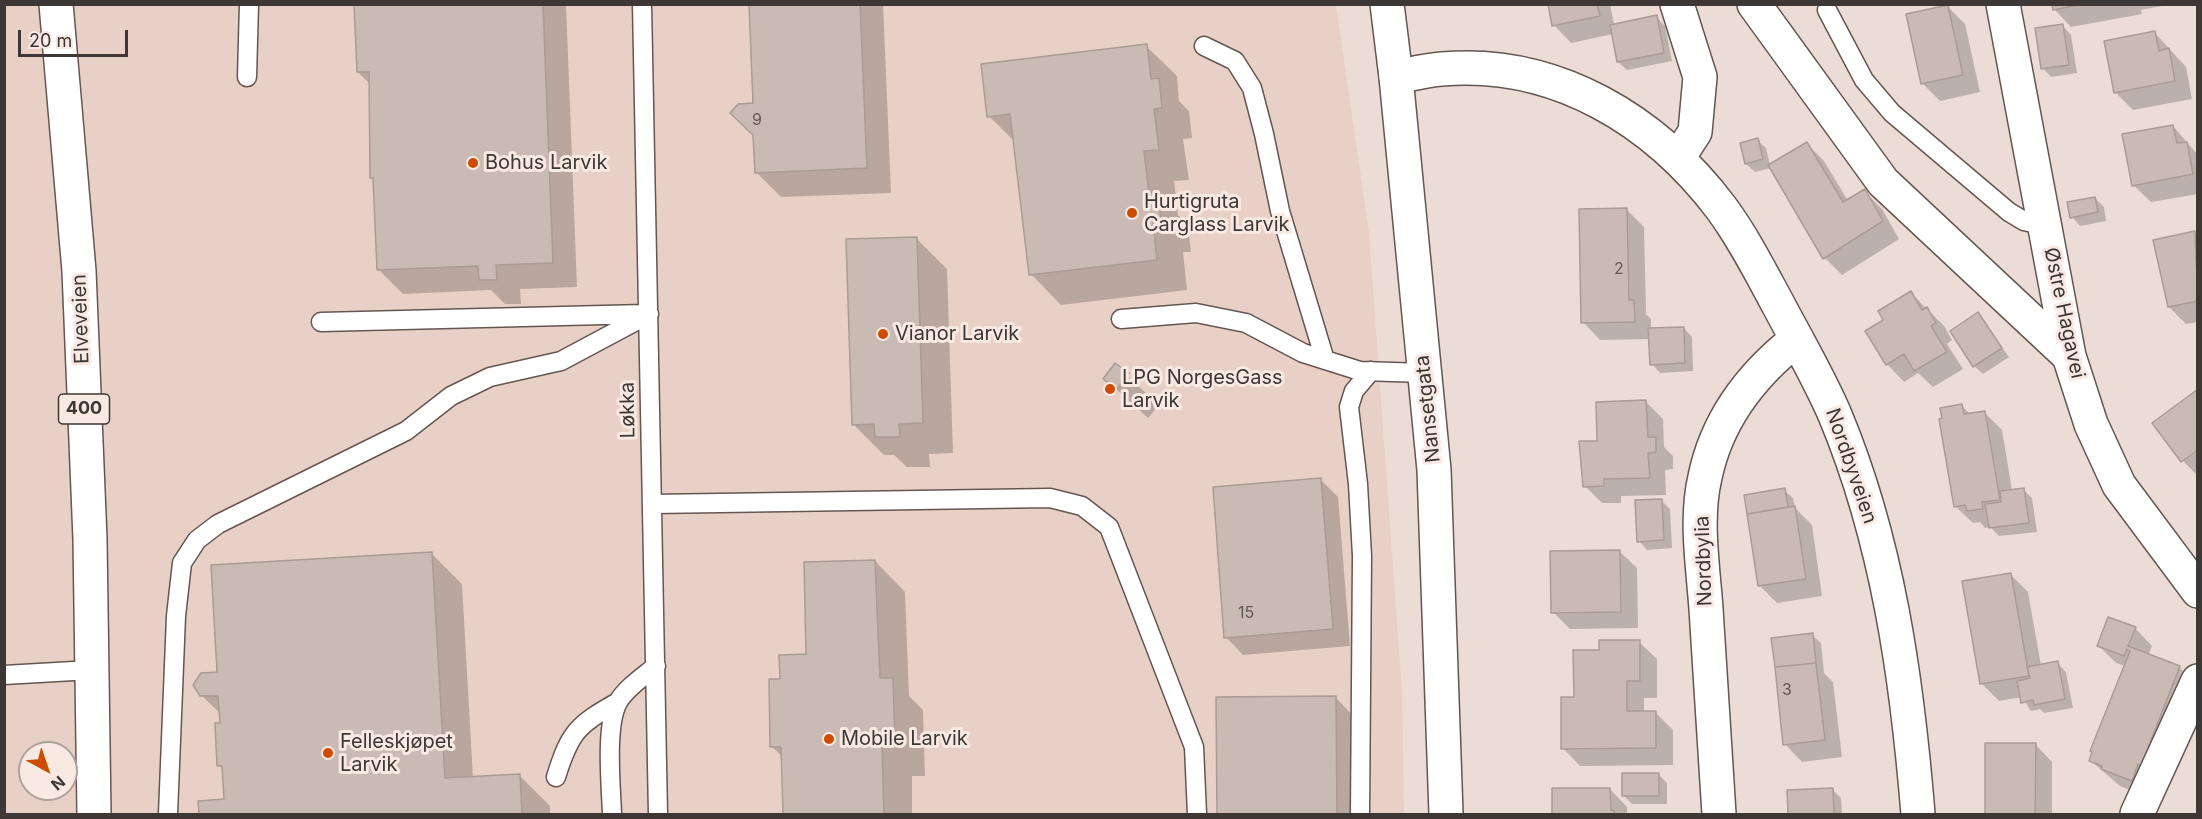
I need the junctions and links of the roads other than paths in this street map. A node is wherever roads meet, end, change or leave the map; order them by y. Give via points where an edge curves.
1 (56, 4) edge
2 (249, 4) edge
3 (642, 4) edge
4 (1387, 4) edge
5 (1677, 4) edge
6 (1754, 4) edge
7 (2003, 4) edge
8 (1827, 10) dead end
9 (1204, 46) dead end
10 (247, 77) dead end
11 (1396, 77) junction
12 (1678, 158) junction
13 (2046, 226) junction
14 (649, 314) junction
15 (1121, 319) dead end
16 (321, 322) dead end
17 (1797, 339) junction
18 (2070, 356) junction
19 (1325, 360) junction
20 (1371, 371) junction
21 (1425, 373) junction
22 (653, 504) junction
23 (2198, 591) edge
24 (656, 666) junction
25 (92, 670) junction
26 (4, 675) edge
27 (2198, 681) edge
28 (618, 702) junction
29 (556, 777) dead end
30 (94, 814) edge
31 (168, 814) edge
32 (612, 814) edge
33 (658, 814) edge
34 (1197, 814) edge
35 (1360, 814) edge
36 (1446, 814) edge
37 (1719, 814) edge
38 (1918, 814) edge
39 (2137, 814) edge

1 - 25 main road, Elveveien / 400 via 79,271
2 - 10 lane
3 - 14 lane, Løkka
4 - 11 main road, Nansetgata
5 - 12 main road via 1700,77 1695,132
6 - 18 main road via 1883,182
7 - 13 main road, Østre Hagavei
8 - 13 lane via 1864,80 1892,113 2009,212 2024,221
9 - 19 lane via 1235,61 1252,88 1280,211
11 - 12 main road, Nordbyveien via 1443,69 1498,70 1554,83 1603,102 1641,126
11 - 21 main road, Nansetgata
12 - 17 main road, Nordbyveien via 1722,209
13 - 18 main road, Østre Hagavei
14 - 16 lane
14 - 22 lane, Løkka
14 - 31 lane via 561,361 490,376 451,396 406,431 218,524 197,540 182,563 177,605
15 - 19 lane via 1196,313 1246,323
17 - 37 main road, Nordbylia via 1741,391 1704,477 1701,529
17 - 38 main road, Nordbyveien via 1834,415 1883,563 1897,639
18 - 23 main road, Østre Hagavei via 2091,424 2119,485
19 - 20 lane
20 - 21 lane
20 - 35 lane via 1354,391 1349,407 1362,556
21 - 36 main road, Nansetgata via 1434,470
22 - 24 lane, Løkka
22 - 34 lane via 1050,498 1082,506 1109,527 1194,747
24 - 28 lane
24 - 33 lane, Løkka
25 - 26 lane
25 - 30 main road, Elveveien / 400
27 - 39 main road
28 - 29 lane via 591,717 567,742
28 - 32 lane via 610,753

